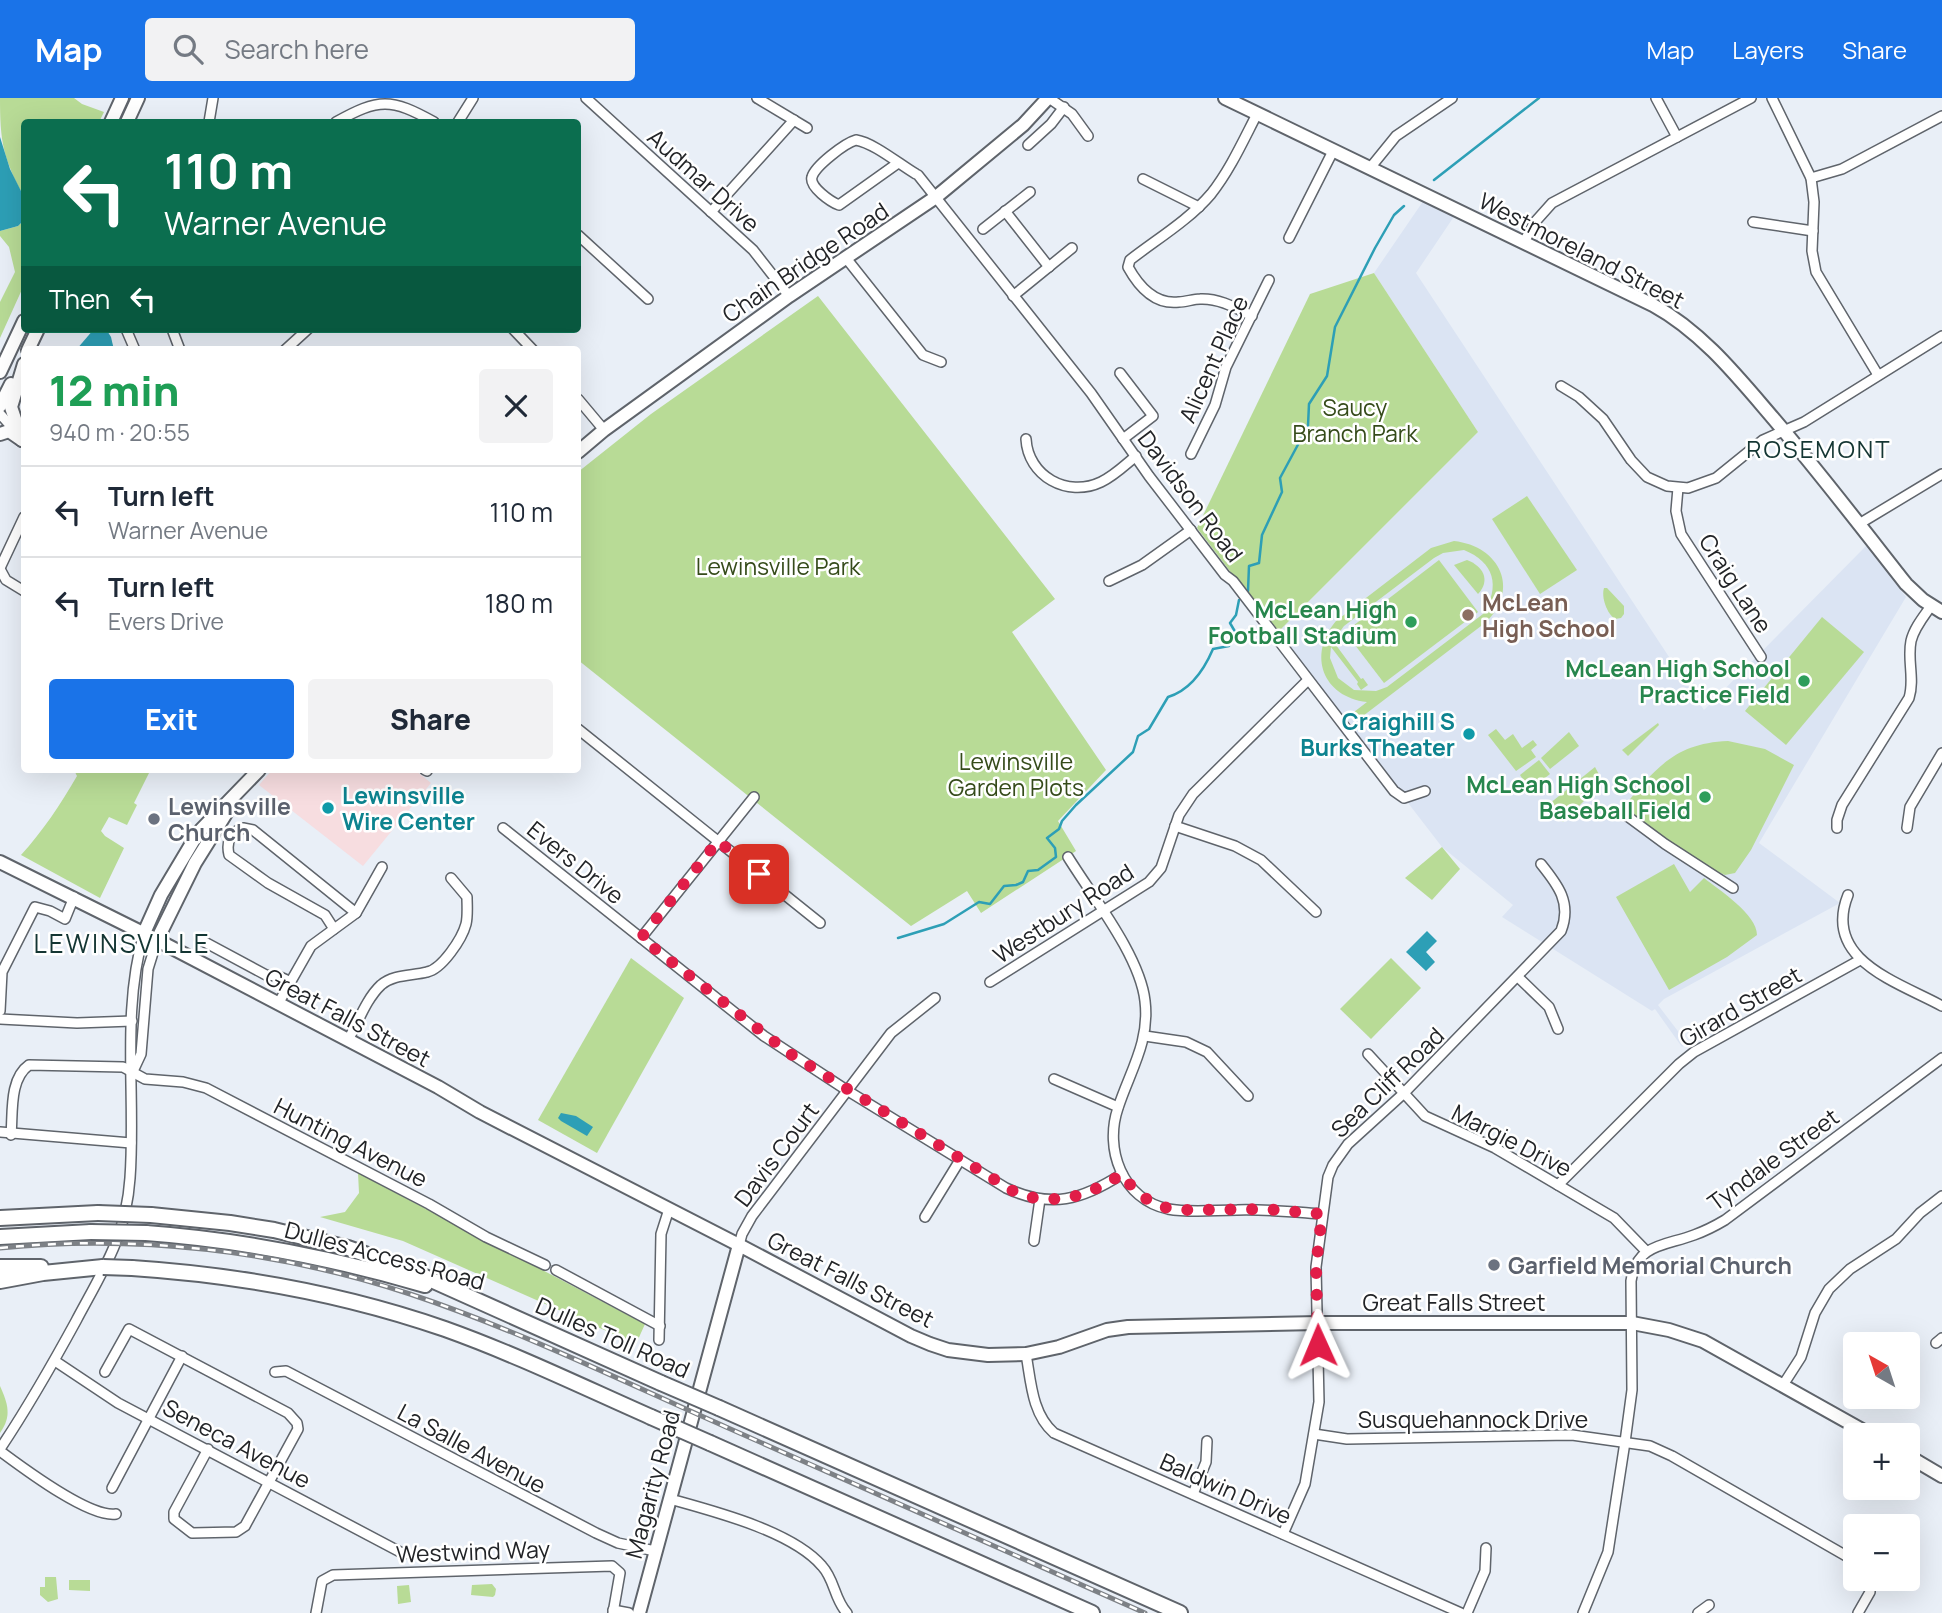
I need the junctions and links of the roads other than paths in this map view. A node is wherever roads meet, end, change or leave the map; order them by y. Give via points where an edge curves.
1 (122, 98) edge
2 (138, 98) edge
3 (213, 98) edge
4 (474, 98) edge
5 (586, 98) edge
6 (757, 98) edge
7 (1049, 98) edge
8 (1225, 98) edge
9 (1452, 98) edge
10 (1657, 98) edge
11 (1751, 98) edge
12 (1772, 98) edge
13 (1064, 107) junction
14 (1257, 114) junction
15 (1942, 116) edge
16 (112, 119) edge
17 (128, 119) edge
18 (210, 119) edge
19 (341, 119) edge
20 (429, 119) edge
21 (460, 119) edge
22 (794, 120) junction
23 (807, 128) dead end
24 (1088, 136) dead end
25 (1677, 137) junction
26 (1028, 145) dead end
27 (1333, 150) junction
28 (898, 163) junction
29 (1370, 168) junction
30 (1811, 178) junction
31 (1143, 179) dead end
32 (1030, 192) dead end
33 (936, 197) junction
34 (1199, 207) junction
35 (1005, 211) junction
36 (711, 212) junction
37 (1753, 222) dead end
38 (982, 229) dead end
39 (1813, 231) junction
40 (581, 237) edge
41 (1289, 238) dead end
42 (1524, 242) junction
43 (1072, 248) dead end
44 (846, 258) junction
45 (1049, 267) junction
46 (1269, 280) dead end
47 (789, 296) junction
48 (1013, 296) junction
49 (648, 299) dead end
50 (1252, 316) junction
51 (21, 327) edge
52 (303, 333) edge
53 (517, 333) edge
54 (1942, 335) edge
55 (289, 346) edge
56 (529, 346) edge
57 (21, 362) edge
58 (941, 362) dead end
59 (0, 372) edge
60 (21, 373) edge
61 (1120, 373) dead end
62 (1878, 375) junction
63 (1560, 386) dead end
64 (581, 403) edge
65 (0, 406) edge
66 (0, 414) edge
67 (604, 430) junction
68 (1784, 430) junction
69 (0, 434) edge
70 (21, 437) edge
71 (1026, 439) dead end
72 (1123, 439) junction
73 (21, 440) edge
74 (21, 440) edge
75 (581, 449) edge
76 (1191, 454) dead end
77 (1136, 456) junction
78 (1942, 474) edge
79 (1678, 488) junction
80 (21, 524) edge
81 (1859, 524) junction
82 (1191, 530) junction
83 (0, 569) edge
84 (1109, 581) dead end
85 (21, 588) edge
86 (1937, 609) edge
87 (1761, 657) dead end
88 (1308, 681) junction
89 (581, 731) edge
90 (1942, 753) edge
91 (256, 773) edge
92 (1425, 790) dead end
93 (240, 792) junction
94 (754, 797) dead end
95 (1623, 813) dead end
96 (217, 826) junction
97 (1175, 826) junction
98 (503, 828) dead end
99 (1837, 828) dead end
100 (1907, 828) dead end
101 (231, 836) junction
102 (718, 841) junction
103 (1068, 857) dead end
104 (1, 864) edge
105 (1541, 864) dead end
106 (383, 867) dead end
107 (451, 878) dead end
108 (1733, 888) dead end
109 (1848, 895) dead end
110 (74, 897) junction
111 (1102, 912) junction
112 (1316, 912) dead end
113 (356, 913) junction
114 (820, 923) dead end
115 (334, 929) junction
116 (144, 933) junction
117 (641, 938) junction
118 (199, 939) dead end
119 (157, 940) junction
120 (1860, 960) junction
121 (1519, 978) junction
122 (289, 981) junction
123 (990, 982) dead end
124 (935, 998) dead end
125 (278, 1004) junction
126 (1942, 1006) edge
127 (0, 1011) edge
128 (0, 1019) edge
129 (132, 1021) junction
130 (1558, 1029) dead end
131 (1145, 1036) junction
132 (348, 1040) junction
133 (1368, 1054) dead end
134 (1942, 1058) edge
135 (132, 1073) junction
136 (1054, 1079) dead end
137 (848, 1091) junction
138 (1403, 1094) junction
139 (1248, 1096) dead end
140 (1118, 1107) junction
141 (0, 1132) edge
142 (12, 1135) junction
143 (131, 1143) junction
144 (960, 1160) junction
145 (1122, 1174) junction
146 (1558, 1185) junction
147 (1942, 1196) edge
148 (1040, 1199) junction
149 (669, 1209) junction
150 (1322, 1214) junction
151 (0, 1216) edge
152 (925, 1217) dead end
153 (0, 1237) edge
154 (1034, 1241) dead end
155 (739, 1245) junction
156 (1646, 1251) junction
157 (545, 1265) dead end
158 (0, 1267) edge
159 (74, 1268) junction
160 (556, 1270) dead end
161 (43, 1273) junction
162 (0, 1280) edge
163 (0, 1287) edge
164 (505, 1314) junction
165 (1318, 1323) junction
166 (1632, 1323) junction
167 (660, 1326) junction
168 (659, 1340) dead end
169 (1026, 1354) junction
170 (182, 1356) junction
171 (55, 1361) junction
172 (105, 1372) dead end
173 (275, 1372) dead end
174 (1783, 1385) junction
175 (148, 1419) junction
176 (1850, 1423) edge
177 (1314, 1434) junction
178 (1207, 1441) dead end
179 (1625, 1442) junction
180 (208, 1449) junction
181 (0, 1450) edge
182 (1920, 1463) edge
183 (1942, 1476) edge
184 (269, 1481) junction
185 (112, 1488) dead end
186 (1193, 1494) junction
187 (670, 1499) junction
188 (116, 1514) dead end
189 (1283, 1534) junction
190 (1486, 1548) dead end
191 (655, 1551) junction
192 (404, 1554) dead end
193 (1843, 1554) edge
194 (1870, 1591) edge
195 (1709, 1605) dead end
196 (613, 1612) edge
197 (316, 1613) edge
198 (629, 1613) edge
199 (639, 1613) edge
200 (847, 1613) edge
201 (1092, 1613) edge
202 (1180, 1613) edge
203 (1461, 1613) edge
204 (1467, 1613) edge
205 (1583, 1613) edge
206 (1698, 1613) edge
207 (1858, 1613) edge

1 - 16 main road
2 - 17 main road
3 - 18 street
4 - 21 street
5 - 36 street, Audmar Drive
6 - 22 street
7 - 13 street
7 - 33 main road, Chain Bridge Road
8 - 14 main road, Westmoreland Street
9 - 29 street via 1396,136
10 - 25 street
11 - 25 street
12 - 30 street
13 - 24 street
13 - 26 street
14 - 27 main road, Westmoreland Street
14 - 34 street via 1229,167
15 - 30 street via 1842,169
19 - 20 street via 367,104 386,101 405,105
22 - 23 street
22 - 36 street
25 - 42 street via 1552,203
27 - 29 main road, Westmoreland Street
27 - 41 street
28 - 28 street, Davidson Road via 853,141 825,161 812,181 839,205
28 - 33 street, Davidson Road via 918,175
29 - 42 main road, Westmoreland Street
30 - 39 street
31 - 34 street
32 - 35 street
33 - 44 main road, Chain Bridge Road
33 - 48 street, Davidson Road
34 - 50 street via 1130,260 1128,267 1158,300 1213,300
35 - 38 street
35 - 45 street
36 - 47 street, Audmar Drive via 753,250
37 - 39 street
39 - 62 street via 1816,272
40 - 49 street
42 - 68 main road, Westmoreland Street via 1673,318 1715,352
43 - 45 street
44 - 47 main road, Chain Bridge Road
44 - 58 street via 923,355
45 - 48 street
46 - 50 street, Alicent Place
47 - 67 main road, Chain Bridge Road
48 - 72 street, Davidson Road
50 - 76 street, Alicent Place
51 - 59 main road
52 - 55 street
53 - 56 street
54 - 62 street
57 - 65 main road
60 - 70 main road via 12,414
61 - 72 street via 1153,416
62 - 68 street
63 - 79 street via 1603,419 1647,477
64 - 67 street
66 - 73 street
67 - 75 main road, Chain Bridge Road
68 - 79 street via 1763,440 1707,483
68 - 81 main road, Westmoreland Street
69 - 74 main road via 13,433
71 - 77 street via 1029,457 1041,474 1070,487 1100,482
72 - 77 street, Davidson Road
77 - 82 street, Davidson Road
78 - 81 street
79 - 87 street, Craig Lane via 1681,534
80 - 83 street
81 - 86 main road, Westmoreland Street via 1906,584
82 - 84 street via 1142,565
82 - 88 street, Davidson Road
83 - 85 street via 6,580
86 - 99 street via 1916,627 1910,643 1909,698 1842,805
88 - 92 street, Davidson Road via 1399,795 1404,798
88 - 97 street, Westbury Road via 1193,794
89 - 102 street
90 - 100 street via 1910,807
91 - 93 main road
93 - 96 main road
93 - 116 main road via 198,833
94 - 102 street
95 - 108 street
96 - 101 street
96 - 119 main road
97 - 111 street, Westbury Road via 1155,876
97 - 112 street via 1261,860
98 - 117 street, Evers Drive
101 - 113 street via 243,828 253,830
101 - 115 street via 229,855 324,915
102 - 114 street
102 - 117 street
103 - 111 street
104 - 110 main road, Great Falls Street
105 - 121 street, Sea Cliff Road via 1563,895 1564,923 1556,939
106 - 113 street
107 - 132 street via 467,897 466,924 454,947 439,968 383,984
109 - 120 street via 1842,924 1848,944
110 - 116 main road, Great Falls Street
110 - 127 street via 65,919 34,907 2,972
111 - 123 street, Westbury Road
111 - 131 street via 1138,972 1145,1002
113 - 115 street
115 - 122 street via 311,946
116 - 119 main road, Great Falls Street
116 - 129 street
117 - 137 street, Evers Drive via 764,1036
118 - 122 street via 266,975
119 - 125 main road, Great Falls Street
119 - 135 street via 147,977 141,1054
120 - 126 street
120 - 146 street, Girard Street via 1679,1063
121 - 130 street via 1549,1007
121 - 138 street, Sea Cliff Road
122 - 125 street
124 - 137 street, Davis Court via 891,1034
125 - 132 main road, Great Falls Street
128 - 129 street
129 - 135 street
131 - 139 street via 1186,1042 1207,1052
131 - 140 street
132 - 149 main road, Great Falls Street
133 - 138 street, Margie Drive
134 - 156 street, Tyndale Street via 1725,1220
135 - 142 street, Hunting Avenue via 123,1067 29,1065 16,1082
135 - 143 street
135 - 157 street, Hunting Avenue via 145,1080 206,1088
136 - 140 street
137 - 144 street, Evers Drive
137 - 155 street, Davis Court via 752,1216
138 - 146 street, Margie Drive via 1434,1122 1495,1148
138 - 150 street, Sea Cliff Road via 1340,1154 1328,1177
140 - 145 street via 1113,1146
141 - 142 street
142 - 143 street
143 - 171 street via 125,1222 119,1240
144 - 148 street, Evers Drive via 1006,1188
144 - 152 street
145 - 148 street, Evers Drive via 1079,1197
145 - 150 street via 1145,1199 1166,1208
146 - 156 street, Margie Drive via 1614,1217
147 - 174 street via 1896,1239 1829,1289 1815,1313 1801,1357
148 - 154 street
149 - 155 main road, Great Falls Street
149 - 167 street via 661,1234
150 - 165 street, Sea Cliff Road via 1316,1267
151 - 164 highway, Dulles Toll Road, bridge via 151,1215 274,1230 348,1248 407,1269
153 - 164 highway, Dulles Access Road, bridge via 91,1232 226,1241 328,1259 428,1286
155 - 169 main road, Great Falls Street via 930,1344 978,1354
155 - 187 main road, Magarity Road
156 - 166 street via 1632,1272
158 - 159 highway
159 - 161 highway
159 - 201 highway, bridge via 132,1268 264,1283 377,1308 445,1329
160 - 167 street
161 - 162 highway
161 - 163 highway
164 - 202 highway, Dulles Toll Road, bridge
165 - 166 main road, Great Falls Street
165 - 169 main road, Great Falls Street via 1119,1327
165 - 177 street, Sea Cliff Road via 1319,1402
166 - 174 main road, Great Falls Street via 1703,1342
166 - 179 street via 1632,1390
167 - 168 street
169 - 186 street, Baldwin Drive via 1037,1411 1054,1433
170 - 172 street via 128,1329
170 - 175 street
170 - 184 street via 293,1417 298,1429
171 - 175 street, Seneca Avenue
171 - 181 street
173 - 191 street, La Salle Avenue via 286,1371 596,1533
174 - 176 main road, Great Falls Street
175 - 180 street, Seneca Avenue
175 - 185 street
177 - 179 street, Susquehannock Drive via 1347,1439 1572,1435
177 - 189 street, Sea Cliff Road via 1305,1484
178 - 186 street via 1206,1462
179 - 193 street, Susquehannock Drive via 1672,1456
179 - 205 street via 1608,1552
180 - 184 street, Seneca Avenue
180 - 184 street via 174,1512 174,1519 192,1533 241,1530
181 - 188 street via 73,1499 107,1515
182 - 183 main road
184 - 192 street, Seneca Avenue
186 - 189 street, Baldwin Drive
187 - 191 main road, Magarity Road
187 - 200 street via 742,1520 793,1544 823,1566
189 - 203 street, Baldwin Drive
190 - 204 street via 1485,1571
191 - 199 main road, Magarity Road
194 - 207 street
195 - 206 street
196 - 197 street, Westwind Way via 620,1573 612,1566 333,1575 322,1581
196 - 198 street, Westwind Way

